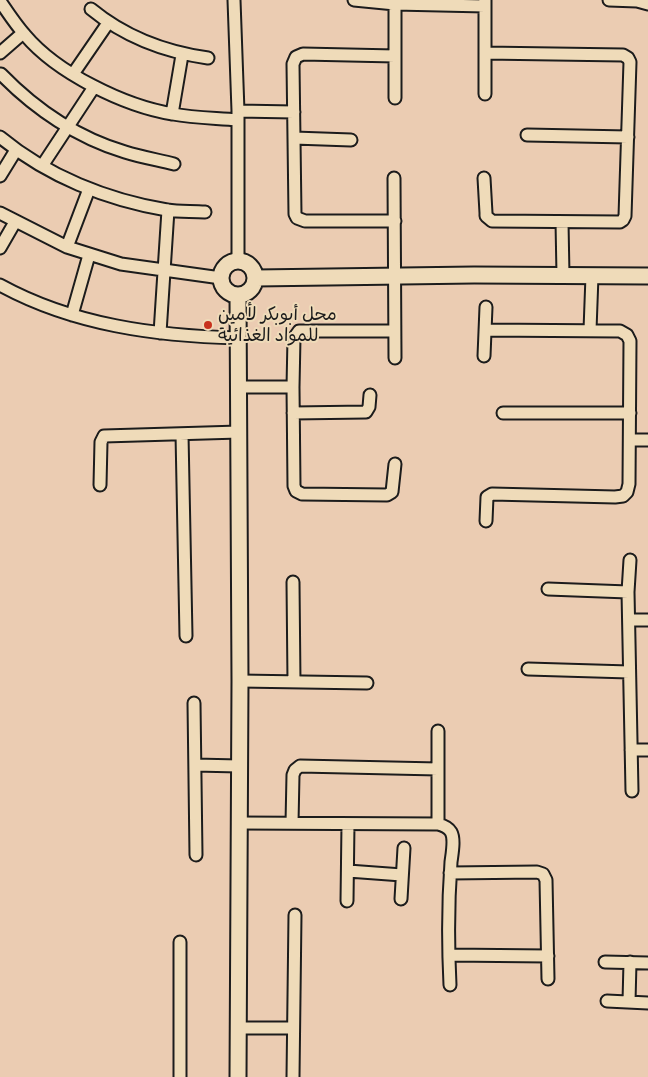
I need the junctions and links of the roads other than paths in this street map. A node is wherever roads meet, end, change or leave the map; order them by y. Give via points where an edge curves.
1 (236, 0) edge
2 (354, 0) edge
3 (609, 0) edge
4 (0, 2) edge
5 (441, 3) edge
6 (485, 3) edge
7 (395, 4) junction
8 (648, 4) edge
9 (92, 9) dead end
10 (108, 23) junction
11 (23, 33) junction
12 (0, 53) edge
13 (485, 53) junction
14 (182, 55) junction
15 (394, 56) junction
16 (208, 58) dead end
17 (1, 74) edge
18 (72, 74) junction
19 (94, 87) junction
20 (485, 94) dead end
21 (395, 98) dead end
22 (294, 112) junction
23 (172, 114) junction
24 (238, 115) junction
25 (68, 126) junction
26 (527, 135) dead end
27 (0, 137) edge
28 (628, 137) junction
29 (294, 138) junction
30 (351, 140) dead end
31 (16, 150) junction
32 (174, 164) dead end
33 (42, 166) junction
34 (0, 176) edge
35 (394, 178) dead end
36 (484, 178) dead end
37 (89, 189) junction
38 (168, 210) junction
39 (205, 212) dead end
40 (0, 213) edge
41 (395, 221) junction
42 (15, 222) junction
43 (562, 222) junction
44 (67, 247) junction
45 (0, 248) edge
46 (89, 255) junction
47 (238, 261) junction
48 (164, 271) junction
49 (563, 275) junction
50 (394, 276) junction
51 (592, 276) junction
52 (648, 276) edge
53 (221, 278) junction
54 (256, 278) junction
55 (0, 285) edge
56 (238, 295) junction
57 (486, 307) dead end
58 (72, 315) junction
59 (485, 330) junction
60 (590, 330) junction
61 (394, 332) junction
62 (160, 333) junction
63 (238, 338) junction
64 (484, 356) dead end
65 (394, 358) dead end
66 (239, 387) junction
67 (293, 387) junction
68 (370, 395) dead end
69 (293, 413) junction
70 (503, 413) dead end
71 (630, 413) junction
72 (239, 432) junction
73 (182, 434) junction
74 (630, 440) junction
75 (648, 440) edge
76 (395, 464) dead end
77 (100, 485) dead end
78 (486, 521) dead end
79 (630, 560) dead end
80 (293, 582) dead end
81 (548, 589) dead end
82 (628, 592) junction
83 (629, 620) junction
84 (648, 620) edge
85 (186, 636) dead end
86 (528, 669) dead end
87 (629, 672) junction
88 (240, 681) junction
89 (294, 682) junction
90 (367, 683) dead end
91 (194, 703) dead end
92 (438, 732) dead end
93 (631, 750) junction
94 (648, 750) edge
95 (195, 765) junction
96 (239, 766) junction
97 (438, 769) junction
98 (632, 791) dead end
99 (238, 822) junction
100 (292, 823) junction
101 (348, 824) junction
102 (438, 824) junction
103 (404, 848) dead end
104 (196, 856) dead end
105 (348, 871) junction
106 (450, 873) junction
107 (402, 875) junction
108 (401, 899) dead end
109 (347, 901) dead end
110 (295, 915) dead end
111 (180, 942) dead end
112 (449, 955) junction
113 (548, 956) junction
114 (605, 962) dead end
115 (630, 962) junction
116 (648, 963) edge
117 (548, 979) dead end
118 (450, 985) dead end
119 (607, 1001) dead end
120 (629, 1002) junction
121 (648, 1003) edge
122 (238, 1028) junction
123 (293, 1028) junction
124 (180, 1077) edge
125 (238, 1077) edge
126 (293, 1077) edge

1 - 24 street
2 - 7 street
3 - 8 street
4 - 11 street
5 - 6 street
5 - 7 street
6 - 13 street
7 - 15 street
9 - 10 street
10 - 14 street
10 - 18 street
11 - 12 street
11 - 18 street
13 - 20 street
13 - 28 street via 628,58
14 - 16 street
14 - 23 street
15 - 21 street
15 - 22 street via 303,54 296,57 293,64
17 - 25 street via 19,92
18 - 19 street
19 - 23 street
19 - 25 street
22 - 24 street
22 - 29 street
23 - 24 street
24 - 47 street
25 - 32 street via 125,152
25 - 33 street
26 - 28 street
27 - 31 street
28 - 43 street via 624,220
29 - 30 street
29 - 41 street via 297,218 305,221
31 - 33 street
31 - 34 street
33 - 37 street
35 - 41 street
36 - 43 street via 488,220
37 - 38 street
37 - 44 street
38 - 39 street
38 - 48 street
40 - 42 street
41 - 50 street
42 - 44 street
42 - 45 street
43 - 49 street
44 - 46 street
46 - 48 street
46 - 58 street
47 - 53 main road via 226,266
47 - 54 main road via 252,268
48 - 53 street
48 - 62 street
49 - 50 main road
49 - 51 main road
50 - 54 main road
50 - 61 street
51 - 52 main road
51 - 60 street
53 - 56 main road via 228,292
54 - 56 main road via 248,292
55 - 58 street via 36,303
56 - 63 main road
57 - 59 street
58 - 62 street via 98,323
59 - 60 street
59 - 64 street
60 - 71 street via 620,331 630,341
61 - 65 street
61 - 67 street via 299,331 294,338
62 - 63 street
63 - 66 main road
66 - 67 street
66 - 72 main road
67 - 69 street
68 - 69 street via 366,412
69 - 76 street via 294,486 298,493 387,494 394,486
70 - 71 street
71 - 74 street
72 - 73 street
72 - 88 main road
73 - 77 street via 104,436 101,442
73 - 85 street
74 - 75 street
74 - 78 street via 629,484 623,496 492,494 487,497
79 - 82 street
80 - 89 street
81 - 82 street
82 - 83 street
83 - 84 street
83 - 87 street
86 - 87 street
87 - 93 street
88 - 89 street
88 - 96 main road
89 - 90 street
91 - 95 street
92 - 97 street
93 - 94 street
93 - 98 street
95 - 96 street
95 - 104 street
96 - 99 main road
97 - 100 street via 300,766 293,775
97 - 102 street
99 - 100 street
99 - 122 main road
100 - 101 street
101 - 102 street
101 - 105 street
102 - 106 street via 451,832 453,840
103 - 107 street
105 - 107 street
105 - 109 street
106 - 112 street
106 - 113 street via 543,874 546,880
107 - 108 street
110 - 123 street
111 - 124 street
112 - 113 street
112 - 118 street
113 - 117 street
114 - 115 street
115 - 116 street
115 - 120 street
119 - 120 street
120 - 121 street
122 - 123 street
122 - 125 main road
123 - 126 street

